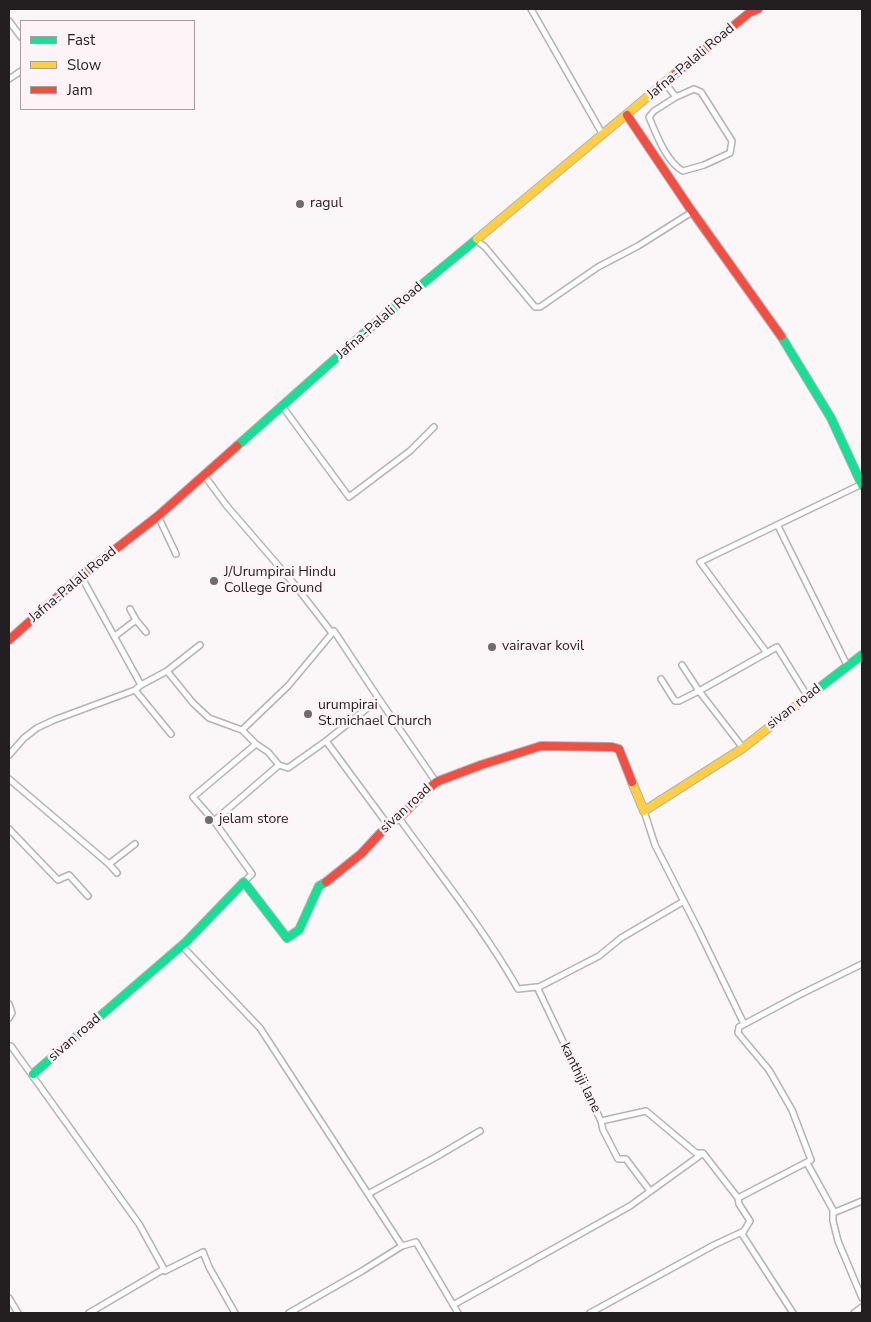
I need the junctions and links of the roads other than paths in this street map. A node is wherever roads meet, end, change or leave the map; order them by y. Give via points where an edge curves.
1 (530, 9) edge
2 (758, 9) edge
3 (9, 21) edge
4 (20, 36) edge
5 (20, 72) edge
6 (9, 79) edge
7 (665, 83) junction
8 (676, 97) junction
9 (627, 115) junction
10 (603, 135) junction
11 (692, 212) junction
12 (476, 240) junction
13 (282, 406) junction
14 (434, 427) dead end
15 (204, 475) junction
16 (862, 484) edge
17 (158, 516) junction
18 (778, 526) junction
19 (176, 554) dead end
20 (81, 576) junction
21 (130, 609) dead end
22 (136, 620) junction
23 (146, 632) dead end
24 (332, 633) junction
25 (115, 636) junction
26 (9, 640) edge
27 (200, 645) dead end
28 (767, 653) junction
29 (862, 655) edge
30 (682, 665) dead end
31 (847, 665) junction
32 (167, 671) junction
33 (661, 679) dead end
34 (141, 685) junction
35 (135, 690) junction
36 (699, 691) junction
37 (808, 696) junction
38 (379, 699) junction
39 (242, 730) junction
40 (171, 734) dead end
41 (326, 741) junction
42 (256, 744) junction
43 (743, 748) junction
44 (9, 755) edge
45 (279, 765) junction
46 (9, 779) edge
47 (436, 782) junction
48 (644, 811) junction
49 (398, 818) junction
50 (214, 821) junction
51 (388, 825) junction
52 (9, 829) edge
53 (135, 844) dead end
54 (109, 864) junction
55 (117, 873) dead end
56 (244, 882) junction
57 (88, 896) dead end
58 (684, 902) junction
59 (182, 946) junction
60 (862, 964) edge
61 (537, 988) junction
62 (9, 1004) edge
63 (9, 1018) edge
64 (744, 1024) junction
65 (9, 1046) edge
66 (33, 1074) junction
67 (601, 1121) junction
68 (480, 1131) dead end
69 (704, 1153) junction
70 (807, 1163) junction
71 (650, 1191) junction
72 (368, 1194) junction
73 (738, 1198) junction
74 (862, 1201) edge
75 (833, 1213) junction
76 (744, 1231) junction
77 (402, 1246) junction
78 (164, 1269) junction
79 (9, 1298) edge
80 (862, 1298) edge
81 (453, 1305) junction
82 (862, 1307) edge
83 (18, 1313) edge
84 (90, 1313) edge
85 (235, 1313) edge
86 (289, 1313) edge
87 (458, 1313) edge
88 (590, 1313) edge
89 (792, 1313) edge
90 (854, 1313) edge

1 - 10 street
2 - 7 street, Jafna-Palali Road
3 - 4 street
5 - 6 street
7 - 8 street
7 - 9 street, Jafna-Palali Road
8 - 8 street via 694,90 701,92 732,141 730,153 704,166 683,171 676,167 649,117
9 - 10 street, Jafna-Palali Road
9 - 11 street
10 - 12 street, Jafna-Palali Road
11 - 12 street via 598,267 540,307 535,307
11 - 16 street via 773,322 831,418
12 - 13 street, Jafna-Palali Road
13 - 14 street via 349,497 410,451
13 - 15 street, Jafna-Palali Road
15 - 17 street, Jafna-Palali Road
15 - 24 street
16 - 18 street
17 - 19 street
17 - 20 street, Jafna-Palali Road
18 - 28 street via 700,562
18 - 31 street
20 - 25 street
20 - 26 street, Jafna-Palali Road
21 - 22 street
22 - 23 street
22 - 25 street
24 - 38 street via 334,631
24 - 39 street via 288,686
25 - 34 street
27 - 32 street
28 - 36 street
28 - 37 street via 777,647 779,649
29 - 31 street, sivan road
30 - 36 street
31 - 37 street, sivan road
32 - 34 street
32 - 39 street via 209,718
33 - 36 street via 675,701
34 - 35 street
35 - 40 street
35 - 44 street via 37,728
36 - 43 street
37 - 43 street, sivan road
38 - 41 street
38 - 47 street
39 - 42 street
41 - 45 street via 288,768
41 - 51 street
42 - 45 street
42 - 50 street via 193,797
43 - 48 street, sivan road
45 - 50 street
46 - 54 street
47 - 48 street, sivan road via 541,746 612,747 620,750
47 - 49 street, sivan road
48 - 58 street via 655,845
49 - 51 street, sivan road
49 - 61 street via 472,919 518,989
50 - 56 street via 252,874
51 - 56 street, sivan road via 341,871 319,886 299,930 287,938
52 - 57 street via 58,880 69,875
53 - 54 street
54 - 55 street
56 - 59 street, sivan road
58 - 61 street via 621,938 599,956
58 - 64 street
59 - 66 street, sivan road
59 - 72 street via 260,1028
60 - 64 street
61 - 67 street, kanthiji lane
62 - 63 street via 12,1012
64 - 70 street via 738,1033 769,1070 792,1110 811,1160
65 - 66 street
66 - 78 street via 139,1224
67 - 69 street, kanthiji lane via 646,1111 696,1154
67 - 71 street via 618,1159 626,1159
68 - 72 street
69 - 71 street
69 - 73 street, kanthiji lane
70 - 73 street
70 - 75 street
71 - 81 street via 630,1206
72 - 77 street
73 - 76 street, kanthiji lane via 750,1221
74 - 75 street
75 - 80 street via 838,1241
76 - 88 street
76 - 89 street via 742,1234
77 - 81 street via 416,1242
77 - 86 street
78 - 84 street
78 - 85 street via 203,1252
79 - 83 street
81 - 87 street
82 - 90 street

